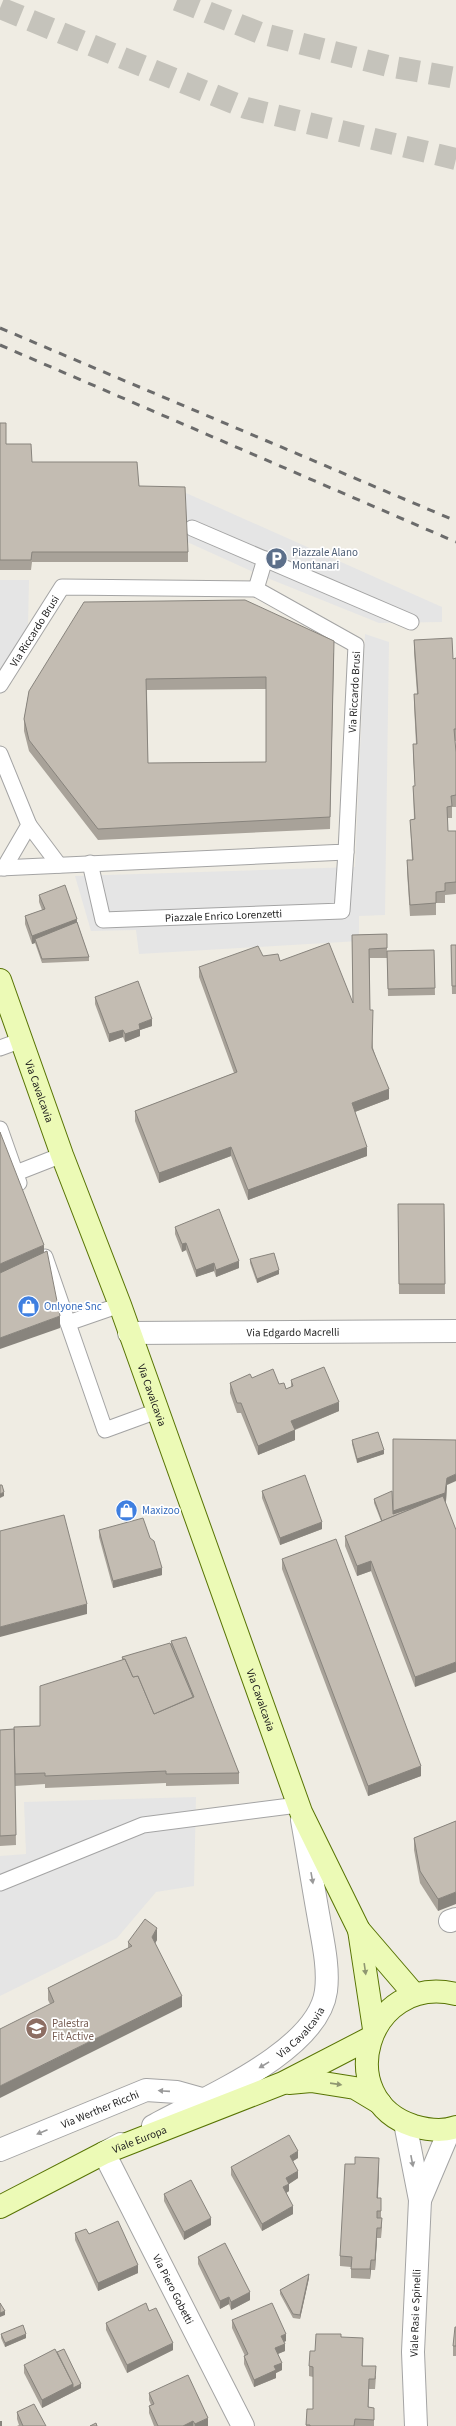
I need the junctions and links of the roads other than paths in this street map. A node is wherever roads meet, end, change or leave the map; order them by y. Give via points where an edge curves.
1 (192, 528) dead end
2 (265, 559) junction
3 (256, 589) junction
4 (411, 622) dead end
5 (0, 684) edge
6 (0, 754) edge
7 (29, 825) junction
8 (346, 852) junction
9 (90, 863) junction
10 (59, 865) junction
11 (2, 868) edge
12 (0, 980) edge
13 (22, 1040) junction
14 (0, 1048) edge
15 (0, 1129) edge
16 (62, 1155) junction
17 (16, 1173) junction
18 (23, 1195) edge
19 (39, 1240) edge
20 (120, 1305) junction
21 (68, 1323) junction
22 (456, 1331) edge
23 (129, 1333) junction
24 (157, 1411) junction
25 (299, 1808) junction
26 (0, 1883) edge
27 (359, 1930) junction
28 (414, 1994) junction
29 (456, 1994) edge
30 (372, 2034) junction
31 (283, 2083) junction
32 (202, 2099) junction
33 (381, 2104) junction
34 (405, 2123) junction
35 (453, 2128) edge
36 (0, 2150) edge
37 (104, 2153) junction
38 (420, 2200) junction
39 (2, 2206) edge
40 (243, 2426) edge
41 (416, 2426) edge

1 - 2 lane
2 - 3 lane
2 - 4 lane
3 - 5 lane, Via Riccardo Brusi via 62,587
3 - 8 lane, Via Riccardo Brusi via 356,646
6 - 7 lane
7 - 10 lane
7 - 11 lane
8 - 9 lane
8 - 9 lane, Piazzale Enrico Lorenzetti via 342,911 103,920
9 - 10 lane
10 - 11 lane
12 - 13 main road, Via Cavalcavia
13 - 14 lane
13 - 16 main road, Via Cavalcavia
15 - 17 lane
16 - 17 lane
16 - 20 main road, Via Cavalcavia
17 - 18 lane
19 - 21 lane
20 - 21 lane
20 - 23 main road, Via Cavalcavia
21 - 24 lane via 105,1430
22 - 23 street, Via Edgardo Macrelli
23 - 24 main road, Via Cavalcavia
24 - 25 main road, Via Cavalcavia
25 - 26 lane via 144,1825
25 - 27 main road, Via Cavalcavia
25 -> 32 street, Via Cavalcavia via 326,1961 326,1991 320,2011 306,2032 276,2057 231,2086
27 - 28 main road, Via Cavalcavia
27 -> 30 main road, Via Cavalcavia
28 - 29 main road via 430,1991
28 - 30 main road via 389,2010
30 - 31 main road, Viale Europa
30 - 33 main road via 366,2061 370,2084
31 -> 33 main road, Viale Europa via 311,2081 349,2086
31 - 37 main road, Viale Europa
32 -> 36 street, Via Werther Ricchi via 177,2092 146,2090
32 - 37 street, Via Cavalcavia
33 - 34 main road, Viale Europa
34 - 35 main road via 427,2130
34 -> 38 street, Viale Rasi e Spinelli
35 - 38 street, Viale Rasi e Spinelli
37 - 39 main road, Viale Europa
37 - 40 street, Via Piero Gobetti
38 - 41 street, Viale Rasi e Spinelli via 413,2352

